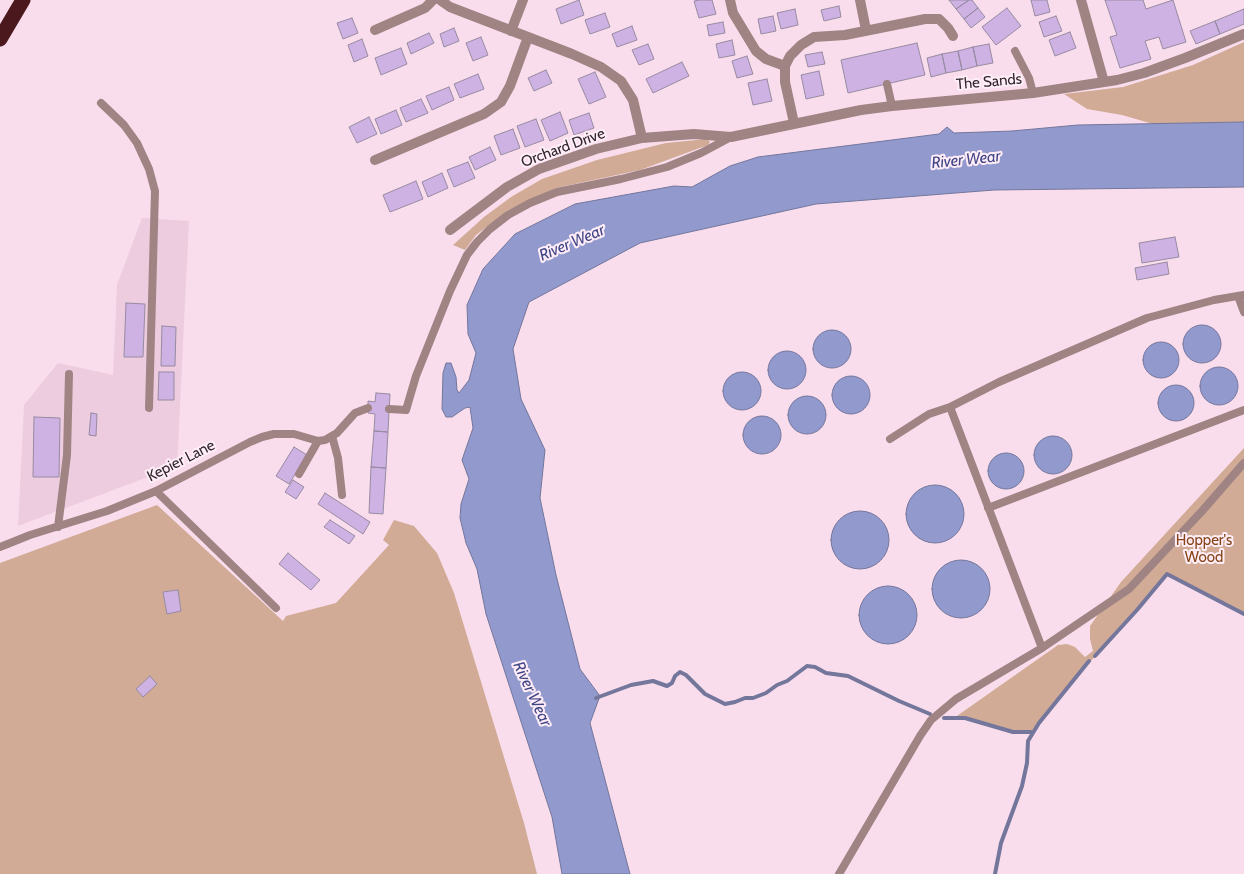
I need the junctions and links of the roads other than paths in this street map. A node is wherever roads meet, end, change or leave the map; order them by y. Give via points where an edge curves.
1 (23, 0) edge
2 (433, 0) edge
3 (440, 0) edge
4 (524, 0) edge
5 (730, 0) edge
6 (860, 0) edge
7 (1081, 0) edge
8 (374, 30) dead end
9 (866, 30) junction
10 (511, 31) junction
11 (1244, 34) edge
12 (954, 36) dead end
13 (528, 37) junction
14 (0, 38) edge
15 (1015, 51) dead end
16 (785, 66) junction
17 (1104, 82) junction
18 (886, 84) dead end
19 (1033, 93) junction
20 (101, 104) dead end
21 (892, 106) junction
22 (794, 123) junction
23 (731, 137) junction
24 (642, 138) junction
25 (375, 160) dead end
26 (450, 230) dead end
27 (1241, 296) edge
28 (1244, 312) edge
29 (69, 374) dead end
30 (950, 407) junction
31 (149, 408) dead end
32 (368, 408) dead end
33 (389, 409) dead end
34 (1244, 410) edge
35 (332, 436) junction
36 (890, 439) dead end
37 (318, 441) junction
38 (1244, 463) edge
39 (299, 474) dead end
40 (156, 491) junction
41 (342, 495) dead end
42 (988, 508) junction
43 (58, 526) junction
44 (0, 547) edge
45 (276, 608) dead end
46 (1042, 648) junction
47 (840, 874) edge

1 - 14 highway
2 - 8 street via 425,8
3 - 10 street
4 - 10 street
5 - 16 street via 733,13 756,51 766,59
6 - 9 street
7 - 17 street
9 - 12 street via 939,19
9 - 16 street via 814,38 800,45
10 - 13 street
11 - 17 street, The Sands via 1144,73
13 - 24 street via 601,67 621,81 633,100
13 - 25 street via 501,102 484,114
15 - 19 lane
16 - 22 street
17 - 19 street, The Sands
18 - 21 lane
19 - 21 street, The Sands
20 - 31 lane via 124,124 137,143 155,191
21 - 22 street, The Sands
22 - 23 street, The Sands
23 - 24 street, Orchard Drive via 694,134
23 - 33 lane via 667,167 557,192 508,215 490,229 467,255 450,291 406,410
24 - 26 street, Orchard Drive via 596,149 539,169 507,187
27 - 28 lane
27 - 30 lane via 1147,318 999,382
29 - 43 lane via 67,455
30 - 36 lane via 929,414
30 - 42 lane
32 - 35 lane via 355,414
34 - 42 lane
35 - 37 lane
35 - 41 lane
37 - 39 lane
37 - 40 lane, Kepier Lane via 294,434 262,437
38 - 46 lane via 1129,589
40 - 43 lane, Kepier Lane
40 - 45 lane
42 - 46 lane
43 - 44 lane, Kepier Lane
46 - 47 lane via 956,698 931,720

